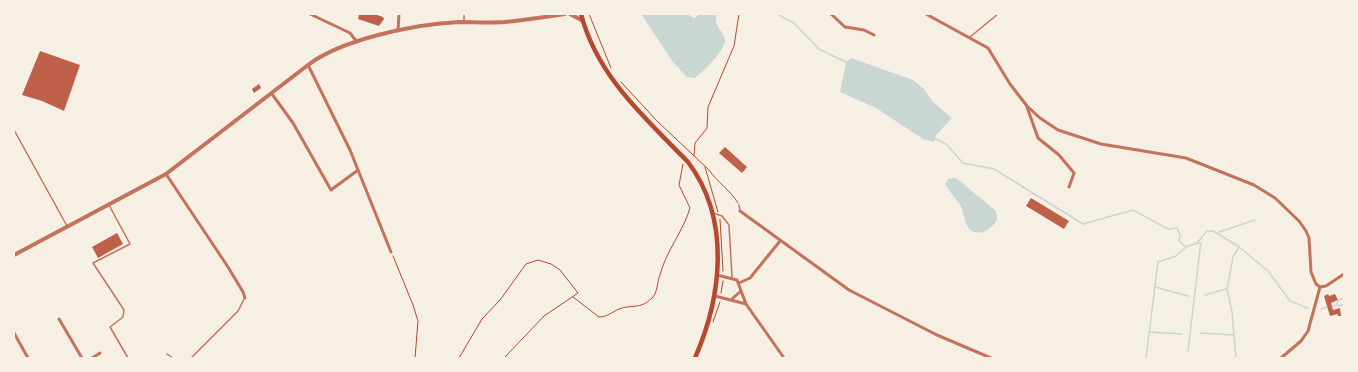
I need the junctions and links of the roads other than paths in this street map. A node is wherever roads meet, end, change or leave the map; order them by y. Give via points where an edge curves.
1 (310, 14) edge
2 (399, 14) edge
3 (464, 14) edge
4 (565, 14) edge
5 (570, 14) edge
6 (581, 14) edge
7 (831, 14) edge
8 (926, 14) edge
9 (998, 14) edge
10 (583, 21) junction
11 (464, 22) junction
12 (398, 31) junction
13 (874, 35) dead end
14 (970, 37) junction
15 (356, 42) junction
16 (308, 65) junction
17 (272, 94) junction
18 (1027, 106) junction
19 (14, 130) edge
20 (358, 170) junction
21 (166, 174) junction
22 (1069, 187) dead end
23 (108, 204) junction
24 (739, 205) road end
25 (740, 211) joint
26 (713, 213) junction
27 (67, 226) junction
28 (780, 242) junction
29 (391, 252) road end
30 (14, 255) edge
31 (1344, 274) edge
32 (717, 275) junction
33 (732, 277) junction
34 (739, 283) junction
35 (1320, 286) junction
36 (741, 291) junction
37 (715, 296) junction
38 (245, 298) joint
39 (732, 299) junction
40 (746, 304) junction
41 (59, 319) dead end
42 (14, 333) edge
43 (100, 353) dead end
44 (167, 354) dead end
45 (28, 358) edge
46 (82, 358) edge
47 (92, 358) edge
48 (128, 358) edge
49 (173, 358) edge
50 (191, 358) edge
51 (695, 358) edge
52 (784, 358) edge
53 (990, 358) edge
54 (1281, 358) edge

1 - 15 street via 350,33
2 - 12 street
3 - 11 lane
4 - 11 street via 506,22
5 - 10 street
6 - 10 main road
7 - 13 street via 845,27 864,30
8 - 14 street
9 - 14 lane
10 - 26 main road via 611,79 693,168 706,192
11 - 12 street
12 - 15 street
14 - 18 street via 988,48
15 - 16 street via 326,53
16 - 17 street
16 - 20 street
17 - 20 street via 293,123 331,190
17 - 21 street
18 - 22 street via 1038,138 1059,155 1074,173
18 - 35 street via 1050,125 1075,136 1113,147 1182,157 1264,191 1285,207 1306,231 1309,238 1311,272 1316,284
19 - 27 lane
20 - 29 street
21 - 23 street
21 - 38 street via 228,267
23 - 27 street
23 - 48 lane via 130,244 93,263 124,310 123,317 110,327
24 - 25 lane
25 - 28 street
26 - 32 main road
26 - 33 lane via 722,216 729,225
27 - 30 street
28 - 34 street via 750,278
28 - 53 street via 849,290 937,335
31 - 35 street via 1326,286
32 - 33 street
32 - 37 main road
33 - 34 street
34 - 36 street
35 - 54 street via 1305,336
36 - 39 street
36 - 40 street
37 - 39 street
37 - 51 main road
38 - 50 lane via 238,311
39 - 40 street
40 - 52 street
41 - 46 street
42 - 45 street
43 - 47 street
44 - 49 lane

